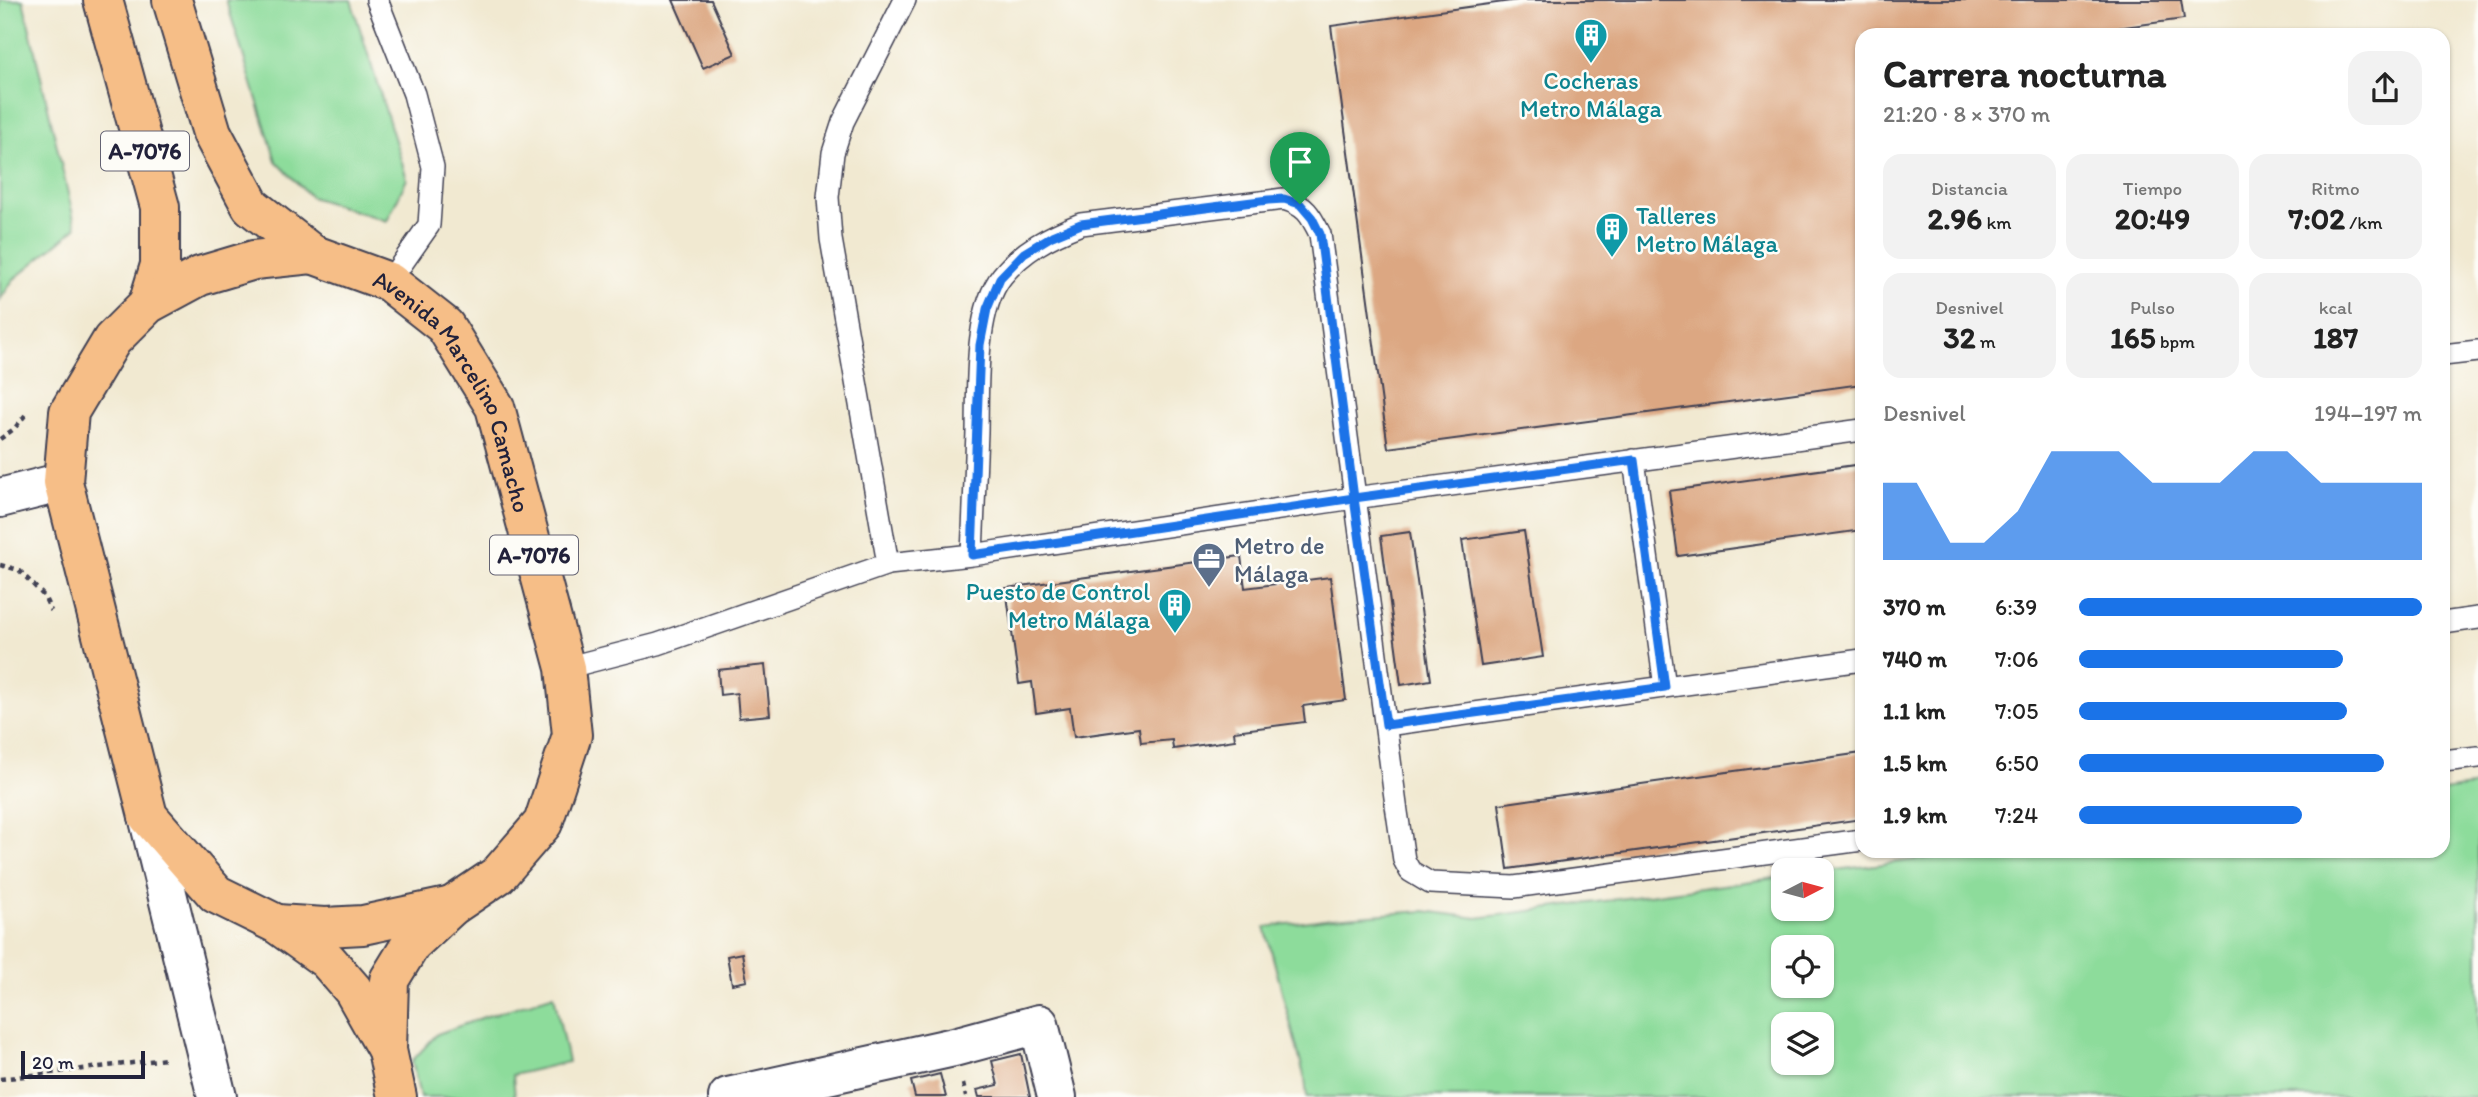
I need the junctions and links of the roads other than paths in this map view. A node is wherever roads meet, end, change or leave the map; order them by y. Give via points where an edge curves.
1 (103, 0) edge
2 (172, 0) edge
3 (377, 0) edge
4 (905, 0) edge
5 (312, 254) junction
6 (389, 282) junction
7 (148, 304) junction
8 (2478, 351) edge
9 (2450, 354) edge
10 (1855, 431) edge
11 (1634, 460) junction
12 (63, 482) junction
13 (0, 498) edge
14 (1354, 498) junction
15 (972, 555) junction
16 (888, 564) junction
17 (2478, 618) edge
18 (2450, 622) edge
19 (1855, 661) edge
20 (565, 668) junction
21 (1665, 687) junction
22 (1386, 725) junction
23 (2478, 757) edge
24 (2450, 760) edge
25 (148, 816) junction
26 (1855, 841) edge
27 (452, 906) junction
28 (277, 924) junction
29 (387, 1050) junction
30 (216, 1097) edge
31 (397, 1097) edge
32 (729, 1097) edge
33 (1057, 1097) edge

1 - 7 main road, Avenida Marcelino Camacho / A-7076 via 160,207 160,265
2 - 5 main road, Avenida Marcelino Camacho / A-7076 via 212,133 251,206
3 - 6 lane via 414,94 433,167 429,225
4 - 16 lane via 843,122 833,153 828,197 831,239
5 - 6 main road, Avenida Marcelino Camacho / A-7076
5 - 7 main road, Avenida Marcelino Camacho / A-7076 via 254,260 200,276
6 - 20 main road, Avenida Marcelino Camacho / A-7076 via 445,326 495,407
7 - 12 main road, Avenida Marcelino Camacho / A-7076 via 112,340 69,412
8 - 9 lane
10 - 11 lane
11 - 14 lane
11 - 21 lane
12 - 13 street
12 - 25 main road, Avenida Marcelino Camacho / A-7076
14 - 15 lane
14 - 15 lane via 1320,234 1300,204 1268,200 1081,224 1024,253 1000,278 987,309 980,345
14 - 22 lane
15 - 16 lane
16 - 20 lane via 658,644
17 - 18 lane
19 - 21 lane
20 - 27 main road, Avenida Marcelino Camacho / A-7076 via 572,735 543,823 498,875
21 - 22 lane
22 - 26 lane via 1404,860 1409,871 1430,883 1514,887
23 - 24 lane
25 - 28 main road, Avenida Marcelino Camacho / A-7076 via 216,894
25 - 30 street
27 - 28 main road, Avenida Marcelino Camacho / A-7076 via 363,925
27 - 29 main road, Avenida Marcelino Camacho / A-7076 via 411,944 389,981
28 - 29 main road, Avenida Marcelino Camacho / A-7076 via 327,960 353,990
29 - 31 main road, Avenida Marcelino Camacho / A-7076
32 - 33 street via 1039,1024

